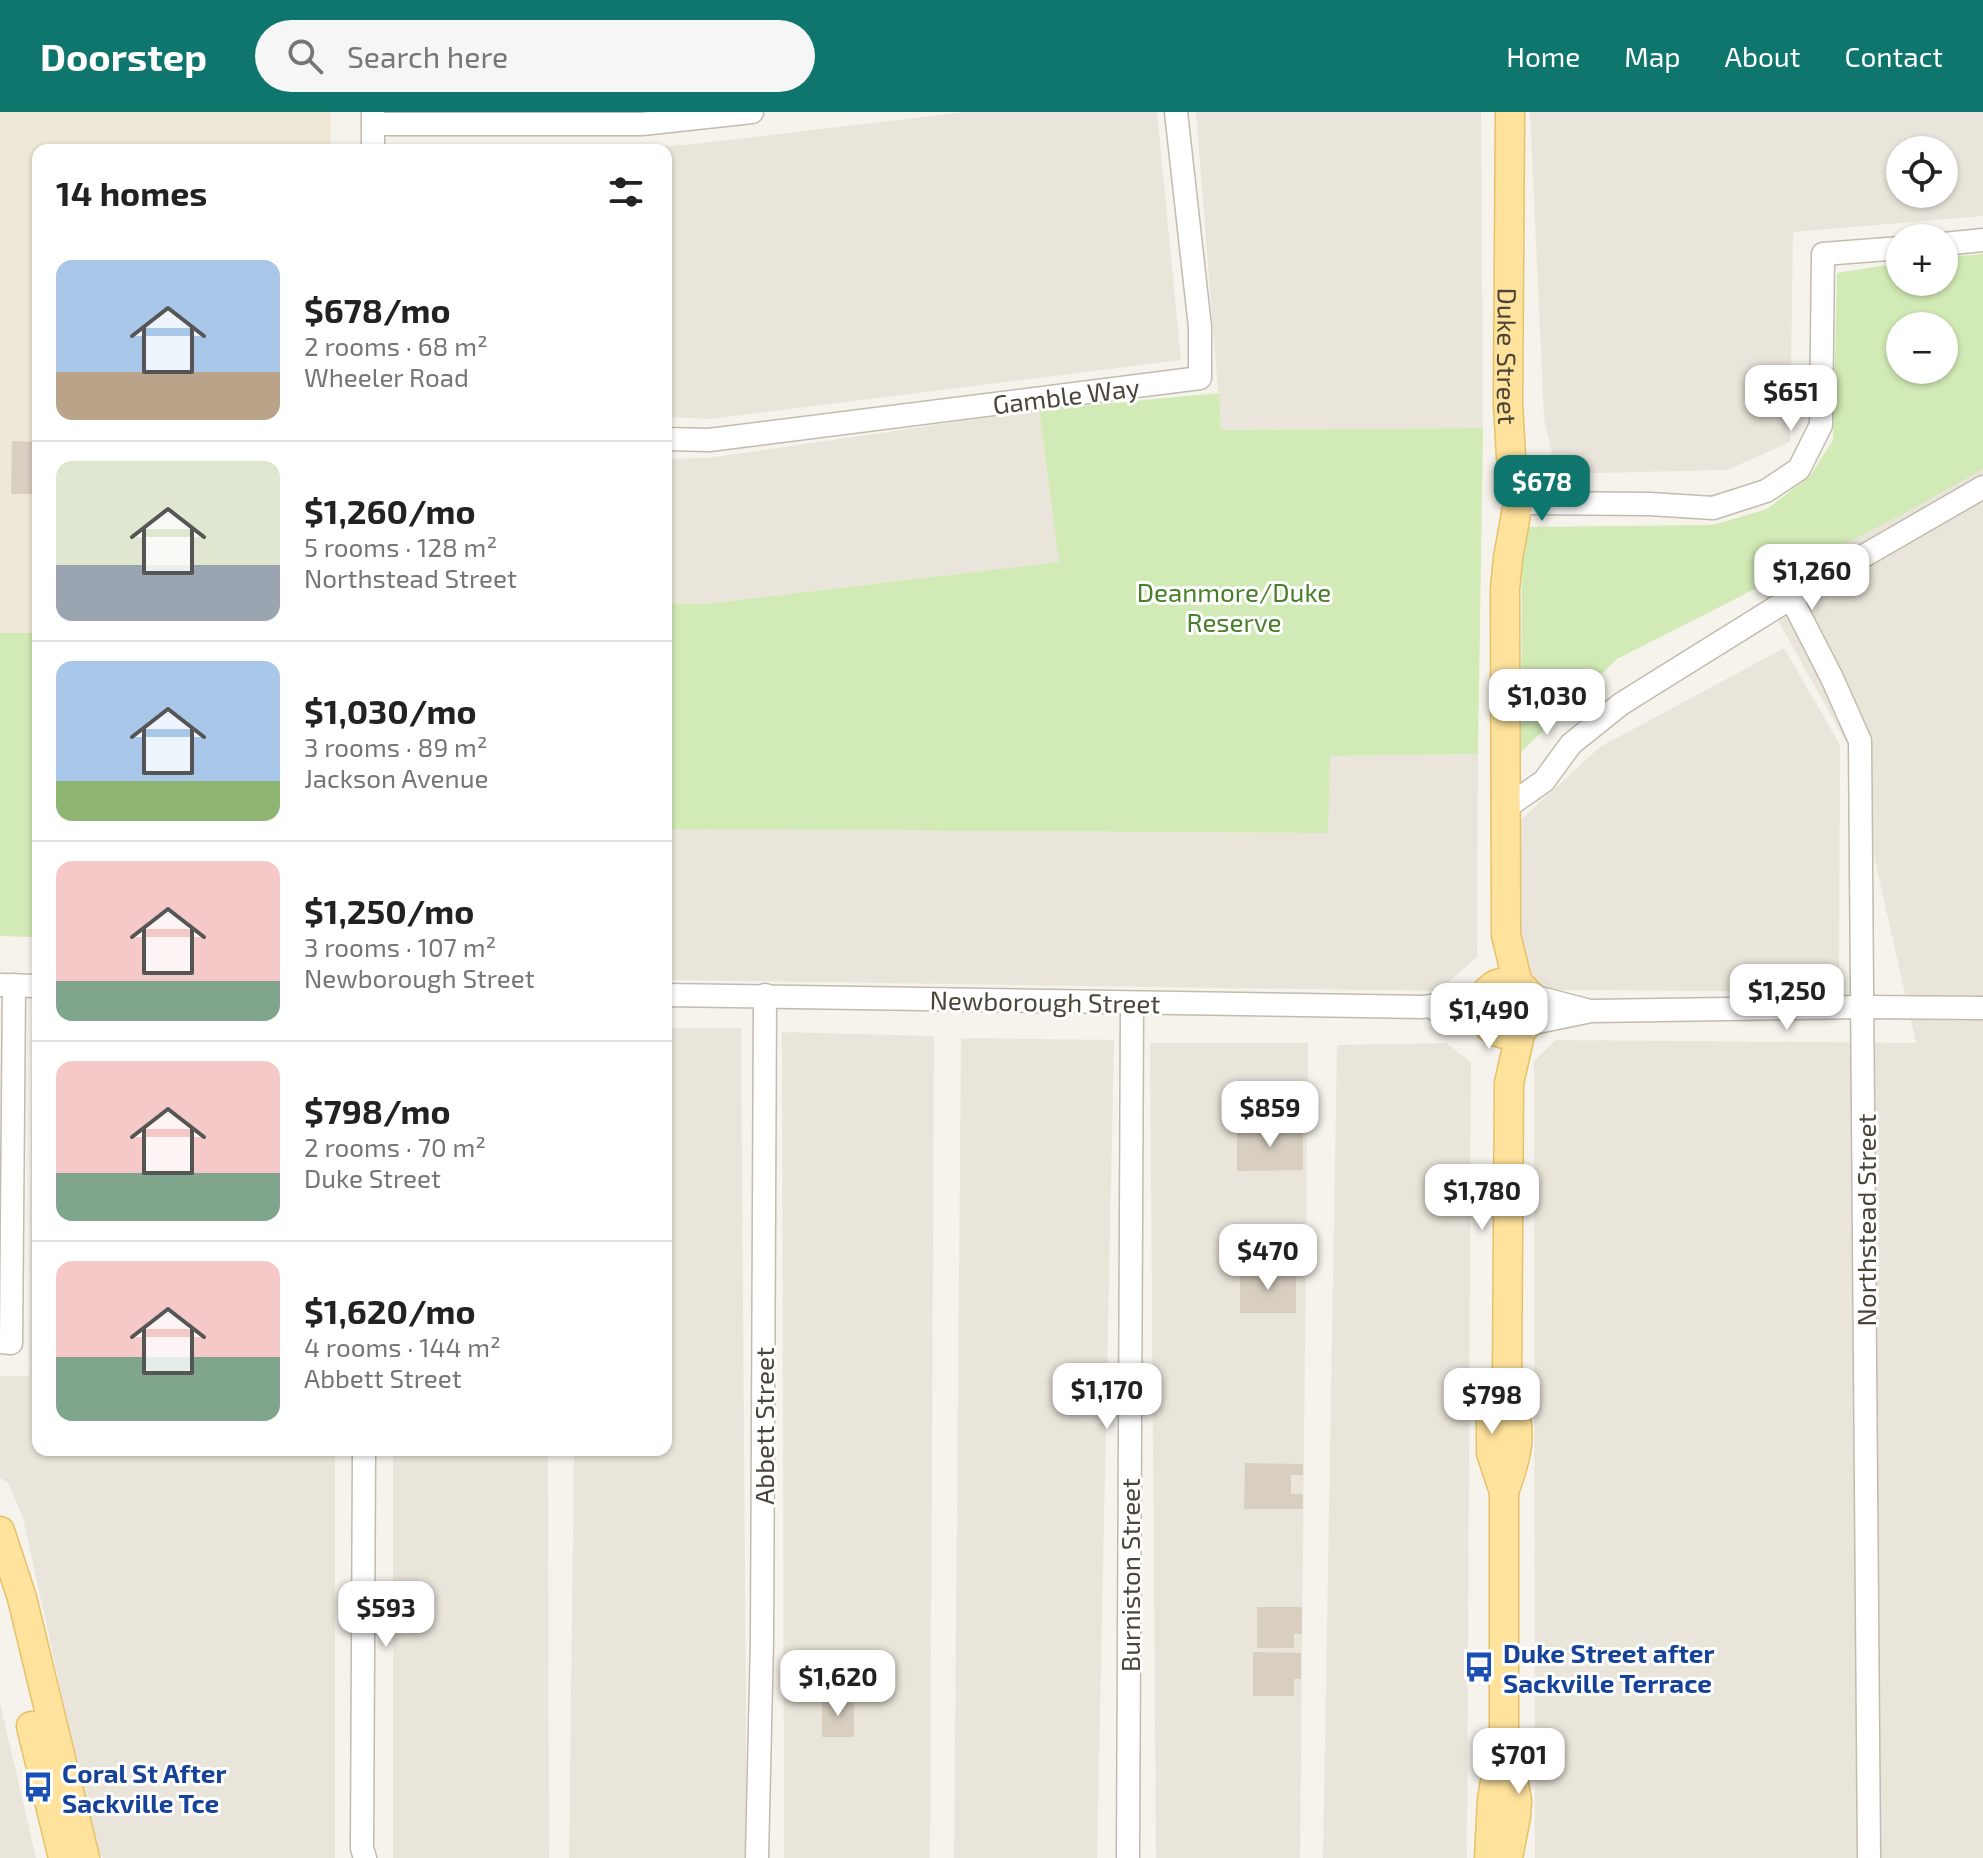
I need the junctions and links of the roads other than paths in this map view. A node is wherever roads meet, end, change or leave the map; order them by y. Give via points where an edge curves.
1 (752, 112) edge
2 (1176, 112) edge
3 (1510, 112) edge
4 (685, 116) edge
5 (373, 118) edge
6 (373, 144) edge
7 (1983, 240) edge
8 (1958, 243) edge
9 (1886, 249) edge
10 (672, 439) edge
11 (1983, 487) edge
12 (1518, 503) junction
13 (1791, 598) junction
14 (1504, 809) junction
15 (7, 985) edge
16 (32, 986) edge
17 (672, 995) edge
18 (765, 995) junction
19 (1500, 1002) junction
20 (1132, 1004) junction
21 (1864, 1007) junction
22 (1983, 1008) edge
23 (1591, 1011) junction
24 (1524, 1027) junction
25 (1509, 1083) junction
26 (5, 1342) edge
27 (364, 1456) edge
28 (0, 1531) edge
29 (0, 1584) edge
30 (1504, 1728) junction
31 (361, 1855) edge
32 (63, 1858) edge
33 (85, 1858) edge
34 (757, 1858) edge
35 (1128, 1858) edge
36 (1489, 1858) edge
37 (1508, 1858) edge
38 (1869, 1858) edge

1 - 4 street
2 - 10 street, Gamble Way via 1200,327 1200,378 709,440
3 - 12 main road, Duke Street via 1508,403
4 - 5 street via 642,124
5 - 6 street
7 - 8 street
9 - 12 street via 1823,254 1821,425 1799,469 1766,491 1713,508
11 - 13 street
12 - 14 main road, Duke Street via 1505,589
13 - 14 street via 1621,704 1571,744 1544,781
13 - 21 street, Northstead Street via 1860,741
14 - 19 main road, Duke Street via 1506,935
15 - 16 street
15 - 26 street
17 - 18 street, Newborough Street
18 - 20 street, Newborough Street
18 - 34 street, Abbett Street
19 - 20 street, Newborough Street via 1423,1007
19 - 23 street, Newborough Street
19 - 24 main road, Duke Street via 1533,1007
19 - 25 main road, Duke Street
20 - 35 street, Burniston Street
21 - 22 street, Newborough Street
21 - 23 street, Newborough Street
21 - 38 street, Northstead Street
23 - 24 street, Newborough Street
24 - 25 main road, Duke Street
25 - 30 main road, Duke Street via 1507,1381 1491,1421 1491,1453 1504,1492
27 - 31 street
28 - 33 main road via 22,1598
29 - 32 main road
30 - 36 main road, Duke Street
30 - 37 main road, Duke Street via 1517,1801

